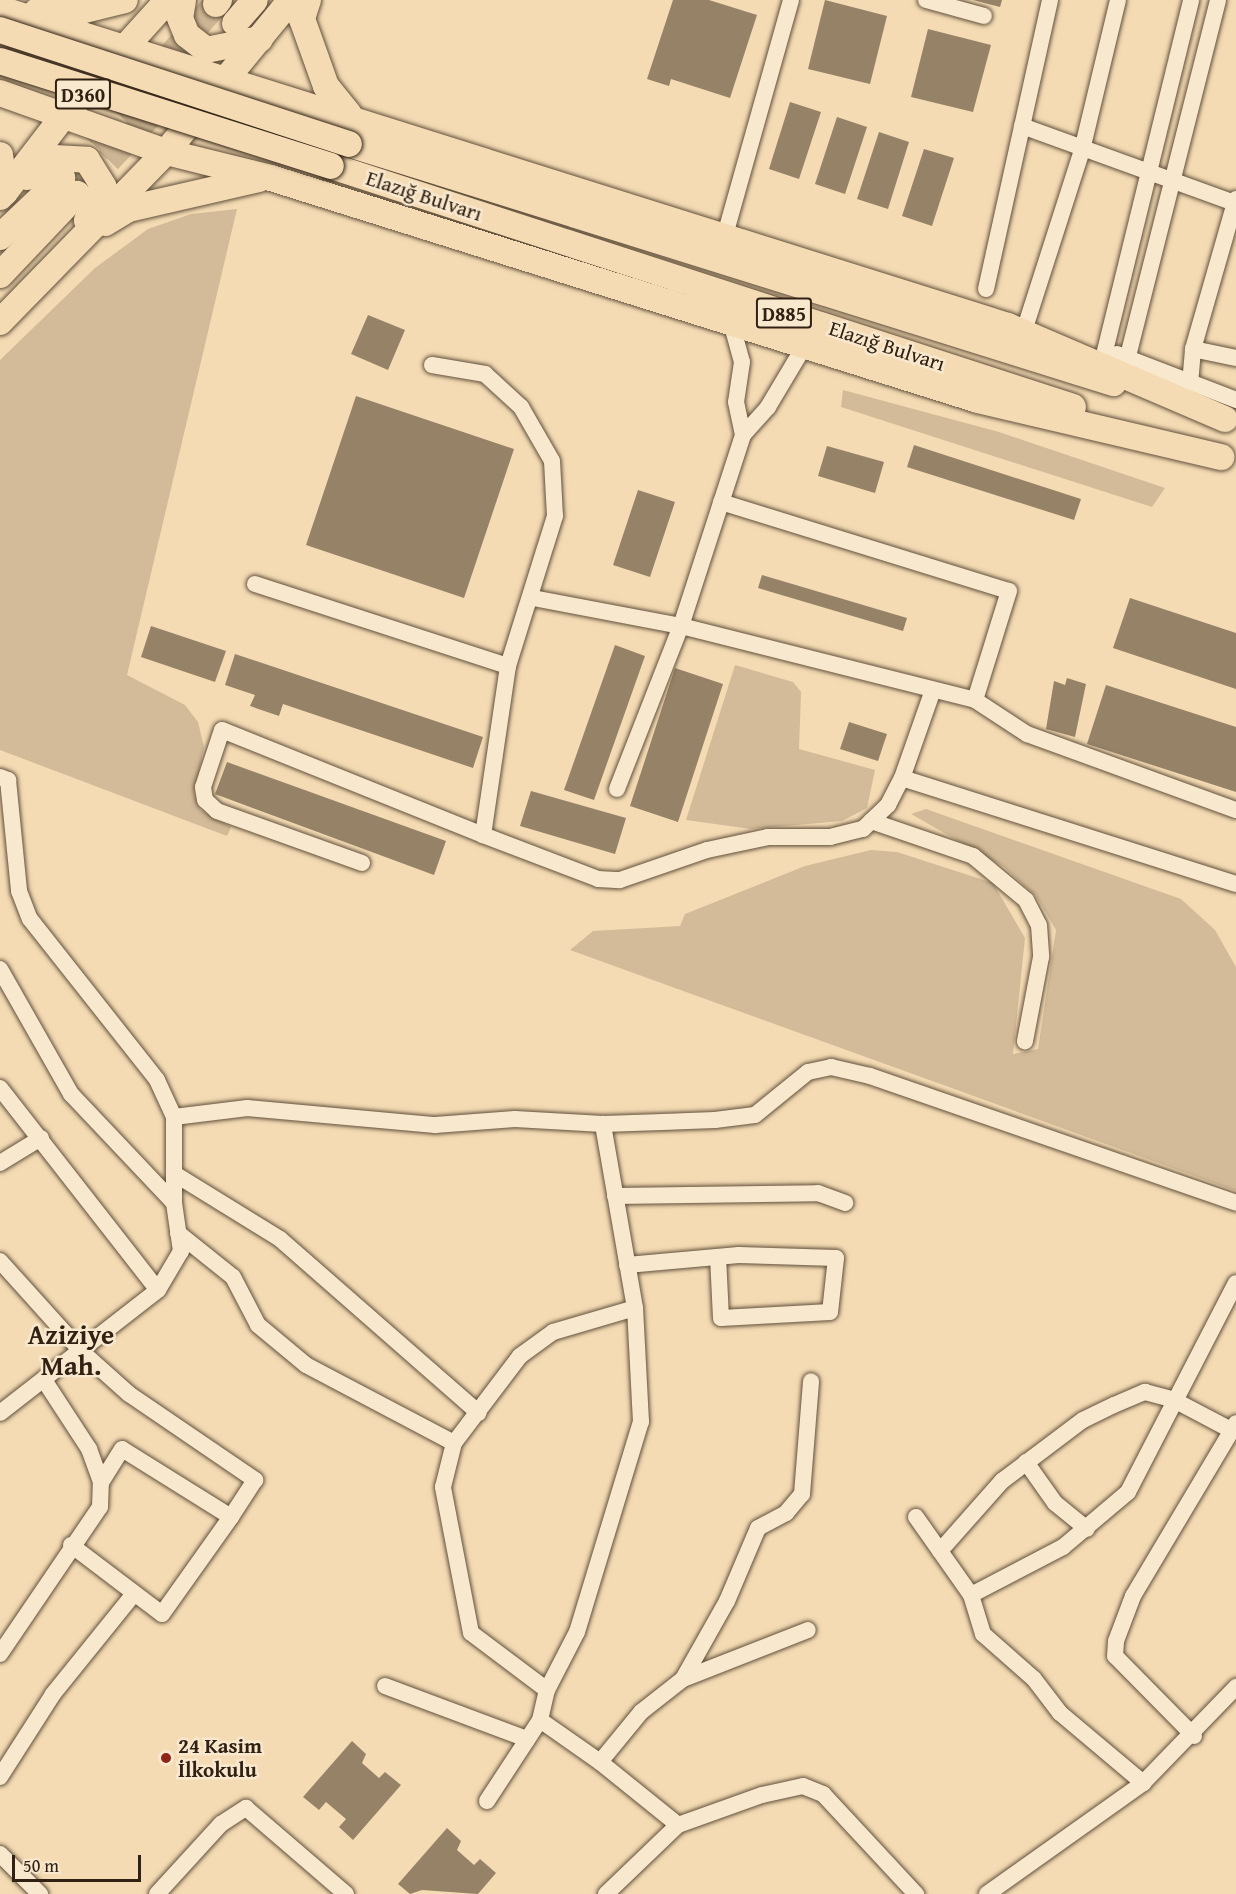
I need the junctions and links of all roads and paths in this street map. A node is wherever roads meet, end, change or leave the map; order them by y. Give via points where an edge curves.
1 (125, 0) edge
2 (168, 0) edge
3 (183, 0) edge
4 (255, 0) edge
5 (291, 0) edge
6 (308, 0) edge
7 (791, 0) edge
8 (926, 0) edge
9 (1050, 0) edge
10 (1118, 0) edge
11 (1191, 0) edge
12 (1218, 0) edge
13 (0, 16) edge
14 (984, 16) dead end
15 (235, 23) dead end
16 (260, 39) junction
17 (126, 47) junction
18 (0, 60) edge
19 (230, 77) junction
20 (0, 93) edge
21 (349, 114) junction
22 (64, 115) junction
23 (1022, 126) junction
24 (1082, 150) junction
25 (166, 152) junction
26 (0, 155) edge
27 (1147, 172) junction
28 (271, 178) junction
29 (1171, 180) junction
30 (2, 195) edge
31 (1235, 201) edge
32 (1232, 224) edge
33 (725, 235) junction
34 (0, 237) edge
35 (73, 243) junction
36 (0, 275) edge
37 (986, 289) dead end
38 (0, 322) edge
39 (731, 322) junction
40 (1023, 334) junction
41 (805, 345) junction
42 (1193, 349) junction
43 (1105, 351) junction
44 (1077, 352) junction
45 (1128, 356) junction
46 (1236, 358) edge
47 (432, 365) dead end
48 (1190, 384) junction
49 (1232, 414) edge
50 (742, 435) junction
51 (1228, 460) edge
52 (721, 502) junction
53 (255, 584) dead end
54 (533, 598) junction
55 (681, 626) junction
56 (508, 666) junction
57 (933, 690) junction
58 (975, 700) junction
59 (0, 777) edge
60 (902, 778) junction
61 (617, 789) dead end
62 (1236, 810) edge
63 (871, 821) junction
64 (483, 835) junction
65 (362, 863) dead end
66 (1236, 884) edge
67 (0, 969) edge
68 (1025, 1041) dead end
69 (0, 1088) edge
70 (174, 1117) junction
71 (603, 1124) junction
72 (40, 1138) junction
73 (0, 1163) edge
74 (178, 1176) junction
75 (615, 1196) junction
76 (174, 1203) junction
77 (845, 1203) dead end
78 (1236, 1203) edge
79 (178, 1233) junction
80 (718, 1257) junction
81 (1, 1263) edge
82 (627, 1264) junction
83 (1236, 1283) edge
84 (158, 1290) junction
85 (635, 1308) junction
86 (82, 1352) junction
87 (44, 1380) junction
88 (811, 1381) dead end
89 (1174, 1400) junction
90 (0, 1413) edge
91 (479, 1413) junction
92 (1232, 1426) edge
93 (454, 1443) junction
94 (1026, 1462) junction
95 (101, 1482) junction
96 (231, 1517) junction
97 (916, 1517) dead end
98 (1087, 1529) junction
99 (71, 1545) junction
100 (939, 1551) junction
101 (970, 1594) junction
102 (132, 1596) junction
103 (808, 1630) dead end
104 (0, 1654) edge
105 (683, 1679) junction
106 (385, 1686) dead end
107 (1236, 1687) edge
108 (547, 1690) junction
109 (540, 1720) junction
110 (1194, 1736) junction
111 (527, 1739) junction
112 (600, 1762) junction
113 (0, 1777) edge
114 (1143, 1783) junction
115 (487, 1801) dead end
116 (678, 1825) junction
117 (0, 1854) edge
118 (338, 1892) edge
119 (40, 1894) edge
120 (157, 1894) edge
121 (606, 1894) edge
122 (916, 1894) edge
123 (987, 1894) edge

1 - 13 highway via 81,11
2 - 17 highway, D360
3 - 16 highway via 180,18 187,35 206,50
4 - 15 highway
5 - 16 highway
6 - 21 highway via 302,19 326,86
7 - 33 street
8 - 14 street
9 - 23 street
10 - 24 street
11 - 27 street
12 - 29 street
13 - 17 highway
13 - 49 highway, Elazığ Bulvarı / D885, bridge via 349,144
16 - 19 highway
17 - 19 highway
17 - 22 highway, D360
18 - 51 highway, Elazığ Bulvarı / D885, bridge
19 - 21 highway
19 - 25 highway
20 - 22 highway
21 - 33 highway
22 - 25 highway
22 - 30 highway, D360
23 - 24 street
23 - 37 street
24 - 27 street
24 - 40 street
25 - 28 highway
25 - 35 highway
26 - 30 highway
27 - 29 street
27 - 43 street
28 - 35 highway via 128,209
28 - 39 highway
29 - 31 street
29 - 45 street
30 - 35 highway via 54,158 87,160 103,186 98,205
31 - 32 street
32 - 42 street
33 - 40 highway
34 - 36 highway via 70,186
35 - 38 highway
39 - 41 highway
39 - 50 street via 742,362 736,402
40 - 44 highway
41 - 50 street via 768,407
41 - 51 highway via 978,400
42 - 46 street
42 - 48 street
43 - 44 street
43 - 45 street
44 - 49 highway
45 - 48 street
47 - 54 street via 485,374 521,407 552,461 555,516
48 - 49 street
50 - 52 street
52 - 55 street
52 - 58 street via 1008,591
53 - 56 street
54 - 55 street
54 - 56 street
55 - 57 street
55 - 61 street
56 - 64 street
57 - 58 street
57 - 60 street
58 - 62 street via 1027,734
59 - 70 street via 8,780 18,891 30,919 157,1080
60 - 63 street
60 - 66 street
63 - 64 street via 830,837 768,837 707,850 620,880 598,879
63 - 68 street via 973,856 1026,900 1039,925 1041,957
64 - 65 street via 222,730 203,787 206,801 217,810
67 - 76 street via 71,1094
69 - 72 street
70 - 71 street via 247,1108 435,1125 515,1119
70 - 74 street
71 - 75 street
71 - 78 street via 755,1114 808,1072 831,1067 870,1076
72 - 73 street
72 - 84 street
74 - 76 street
74 - 91 street via 280,1239
75 - 77 street via 818,1193
75 - 82 street
76 - 79 street
79 - 84 street via 181,1251
79 - 93 street via 233,1277 258,1325 306,1365
80 - 80 street via 721,1318 830,1311 836,1258
80 - 82 street
81 - 86 street
82 - 85 street
83 - 89 street
84 - 86 street
85 - 91 street via 553,1332 520,1356
85 - 108 street via 641,1422 577,1632
86 - 87 street
86 - 96 street via 129,1394 255,1480
87 - 90 street
87 - 95 street via 88,1449
88 - 105 street via 802,1494 786,1513 758,1528 727,1601
89 - 92 street
89 - 94 street via 1145,1392 1114,1405
89 - 98 street via 1128,1492
91 - 93 street
92 - 110 street via 1208,1478 1133,1596 1116,1641 1115,1656
93 - 108 street via 443,1487 445,1521 471,1633
94 - 98 street via 1055,1503
94 - 100 street via 977,1505
95 - 96 street via 122,1449
95 - 99 street via 100,1507
96 - 102 street via 162,1614
97 - 100 street
98 - 101 street
99 - 102 street
99 - 104 street
100 - 101 street
101 - 114 street via 983,1634 994,1647 1034,1679 1060,1713
102 - 113 street via 53,1694
103 - 105 street
105 - 112 street via 641,1712
106 - 111 street
107 - 110 street
108 - 109 street
109 - 111 street
109 - 112 street
110 - 114 street
111 - 115 street
112 - 116 street
114 - 123 street
116 - 121 street
116 - 122 street via 762,1794 811,1788 828,1799
117 - 119 street
118 - 120 street via 246,1808 220,1824

